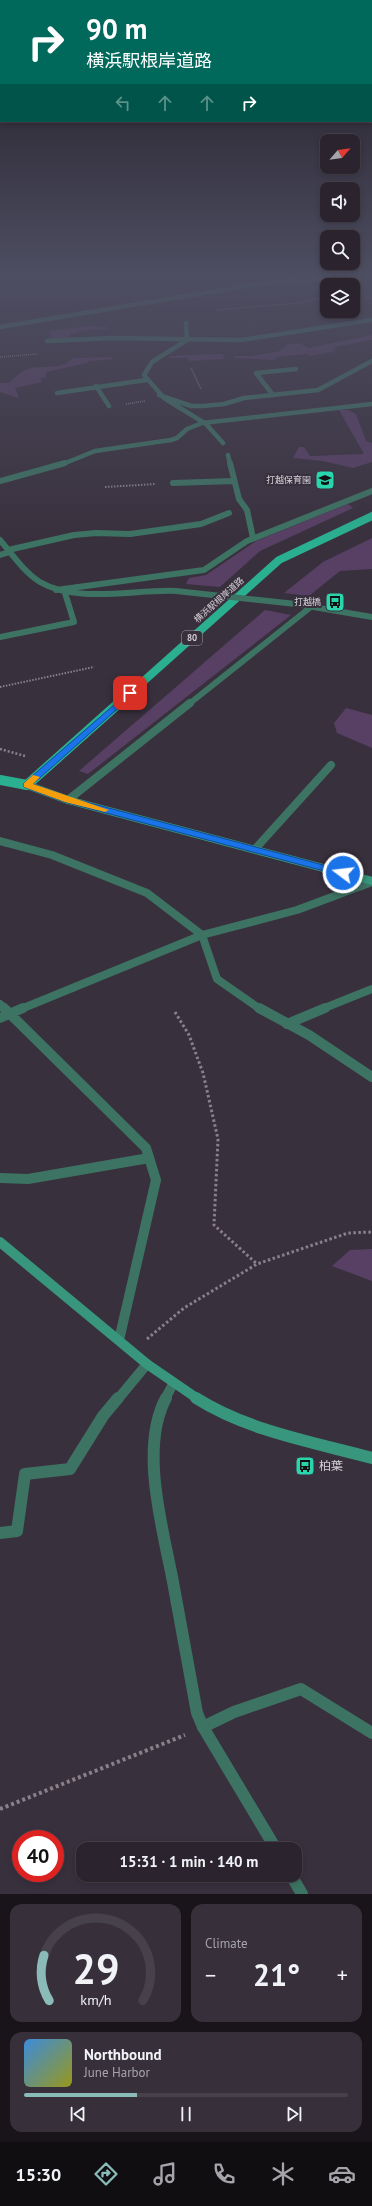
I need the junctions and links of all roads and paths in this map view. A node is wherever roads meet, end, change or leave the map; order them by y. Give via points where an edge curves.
1 (149, 363) edge
2 (368, 363) edge
3 (296, 369) dead end
4 (146, 380) junction
5 (96, 386) junction
6 (57, 393) dead end
7 (272, 395) junction
8 (161, 397) junction
9 (372, 404) edge
10 (109, 406) joint
11 (202, 423) junction
12 (223, 443) dead end
13 (228, 455) dead end
14 (0, 481) edge
15 (234, 481) junction
16 (173, 483) dead end
17 (158, 484) dead end
18 (105, 487) dead end
19 (372, 491) edge
20 (229, 513) dead end
21 (372, 516) edge
22 (253, 538) junction
23 (0, 540) edge
24 (10, 551) junction
25 (0, 555) edge
26 (56, 590) junction
27 (66, 593) junction
28 (312, 606) junction
29 (372, 617) edge
30 (0, 637) edge
31 (94, 667) dead end
32 (0, 687) edge
33 (0, 749) edge
34 (25, 756) dead end
35 (331, 766) dead end
36 (0, 780) edge
37 (27, 785) junction
38 (68, 800) junction
39 (0, 841) edge
40 (255, 849) junction
41 (372, 881) edge
42 (202, 935) junction
43 (372, 989) edge
44 (0, 1004) edge
45 (175, 1012) dead end
46 (11, 1014) junction
47 (0, 1018) edge
48 (287, 1024) junction
49 (372, 1077) edge
50 (149, 1158) junction
51 (0, 1178) edge
52 (372, 1232) edge
53 (0, 1242) edge
54 (257, 1264) junction
55 (119, 1340) junction
56 (132, 1352) junction
57 (147, 1364) junction
58 (174, 1384) junction
59 (372, 1458) edge
60 (0, 1533) edge
61 (203, 1727) junction
62 (372, 1733) edge
63 (0, 1809) edge
64 (272, 1842) edge
65 (295, 1882) edge
66 (302, 1894) edge

1 - 4 street via 144,375
2 - 7 street via 318,390
3 - 7 street via 256,373
4 - 5 street
4 - 8 street
5 - 6 street
5 - 10 street
7 - 8 street via 198,406
8 - 10 path
8 - 11 street
9 - 11 street
11 - 12 street
11 - 14 street via 171,440 95,451 62,464
13 - 15 street
15 - 16 street
15 - 22 street via 239,499 247,510
17 - 18 path
19 - 22 street
20 - 24 street via 201,524 130,534 96,532 74,535
21 - 37 main road, 横浜駅根岸道路 / 80 via 279,560
22 - 26 street via 204,570
23 - 24 street
24 - 25 street
24 - 26 street via 39,581
26 - 27 street
27 - 28 street, bridge via 149,589
27 - 30 street via 74,622
28 - 29 street
28 - 38 street
31 - 32 path
33 - 34 path
35 - 40 street
36 - 37 main road
37 - 38 street
38 - 40 street
39 - 42 street via 52,855 147,893
40 - 41 street
41 - 42 street via 297,910
42 - 46 street
42 - 48 street via 217,978 252,1005
43 - 48 street
44 - 46 street
45 - 54 path via 189,1035 203,1072 218,1139 214,1225
46 - 47 street
46 - 50 street via 146,1148
48 - 49 street
50 - 51 street via 28,1179
50 - 55 street via 156,1180
52 - 54 path via 348,1233
53 - 55 street
54 - 56 path via 184,1308
55 - 56 street
56 - 57 street
57 - 58 street
57 - 60 street via 103,1416 70,1469 25,1474 17,1531
58 - 59 street via 228,1414 263,1428
58 - 61 street via 158,1410 154,1446 156,1489 197,1713
61 - 62 street via 234,1712 301,1689
61 - 63 path
61 - 64 street
65 - 66 street

